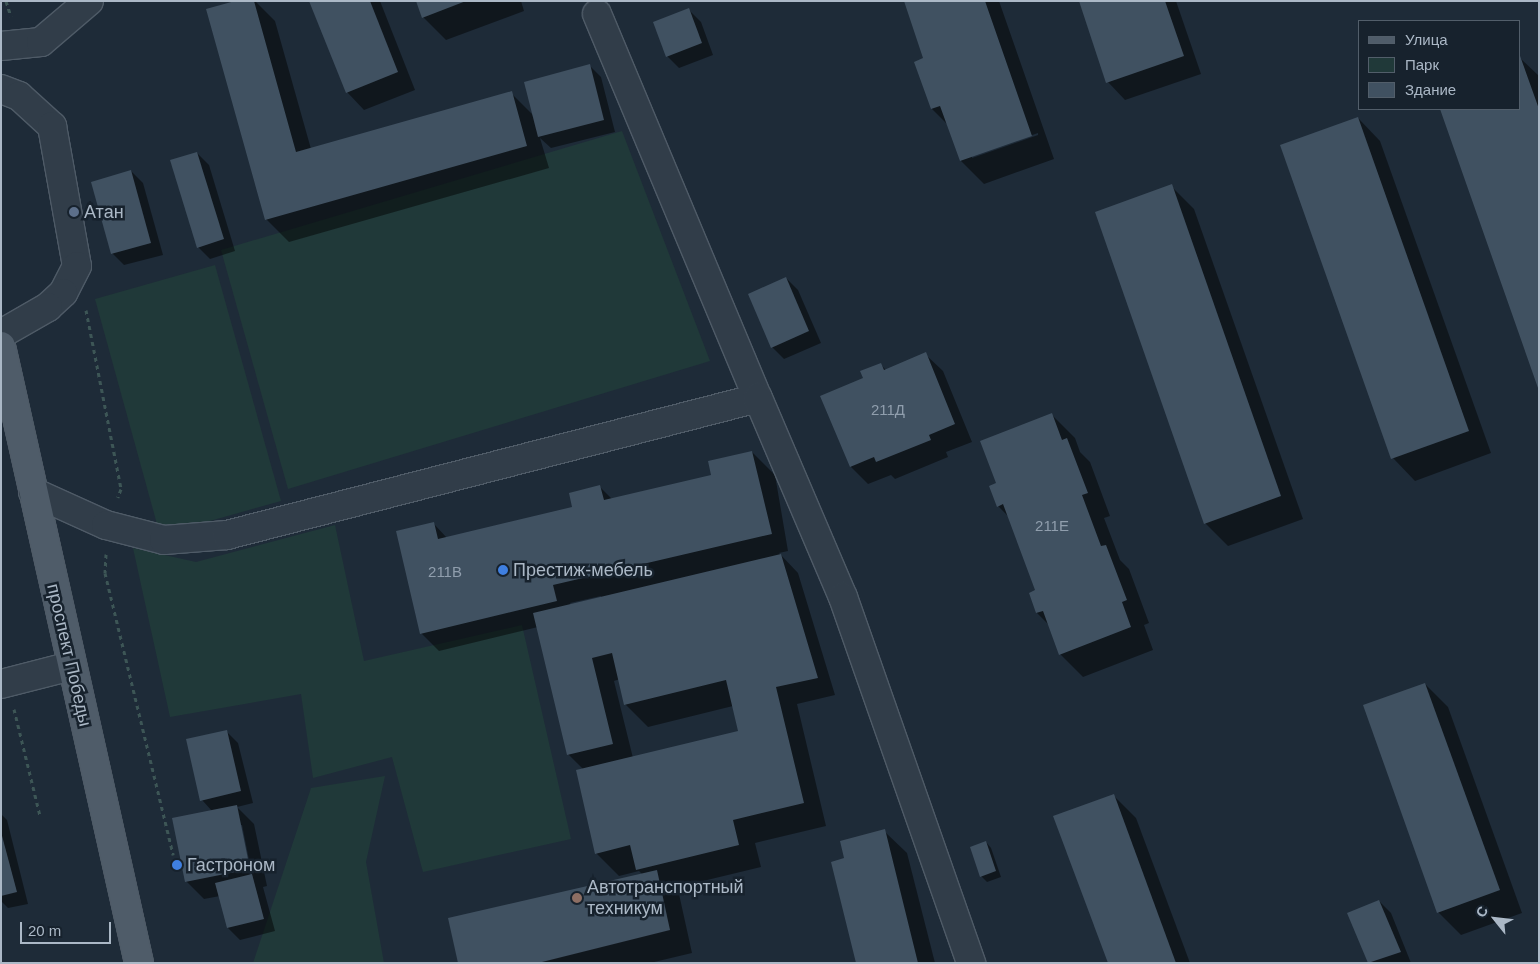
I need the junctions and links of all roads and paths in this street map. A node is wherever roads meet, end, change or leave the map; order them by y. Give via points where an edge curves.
1 (89, 1) edge
2 (596, 14) dead end
3 (1, 46) edge
4 (1, 89) edge
5 (86, 308) dead end
6 (1, 334) edge
7 (1, 346) edge
8 (758, 398) junction
9 (33, 492) junction
10 (106, 526) junction
11 (71, 666) junction
12 (4, 683) edge
13 (40, 816) dead end
14 (173, 855) dead end
15 (139, 963) edge
16 (971, 963) edge

1 - 3 street via 41,42
2 - 8 street
4 - 6 street via 19,96 52,126 77,266 63,293 48,307
5 - 10 path via 121,489
7 - 9 main road, проспект Победы
8 - 10 street via 227,535 164,540
8 - 16 street via 842,596
9 - 10 street
9 - 11 main road, проспект Победы
10 - 14 path via 105,573
11 - 12 street
11 - 15 main road, проспект Победы
12 - 13 path

